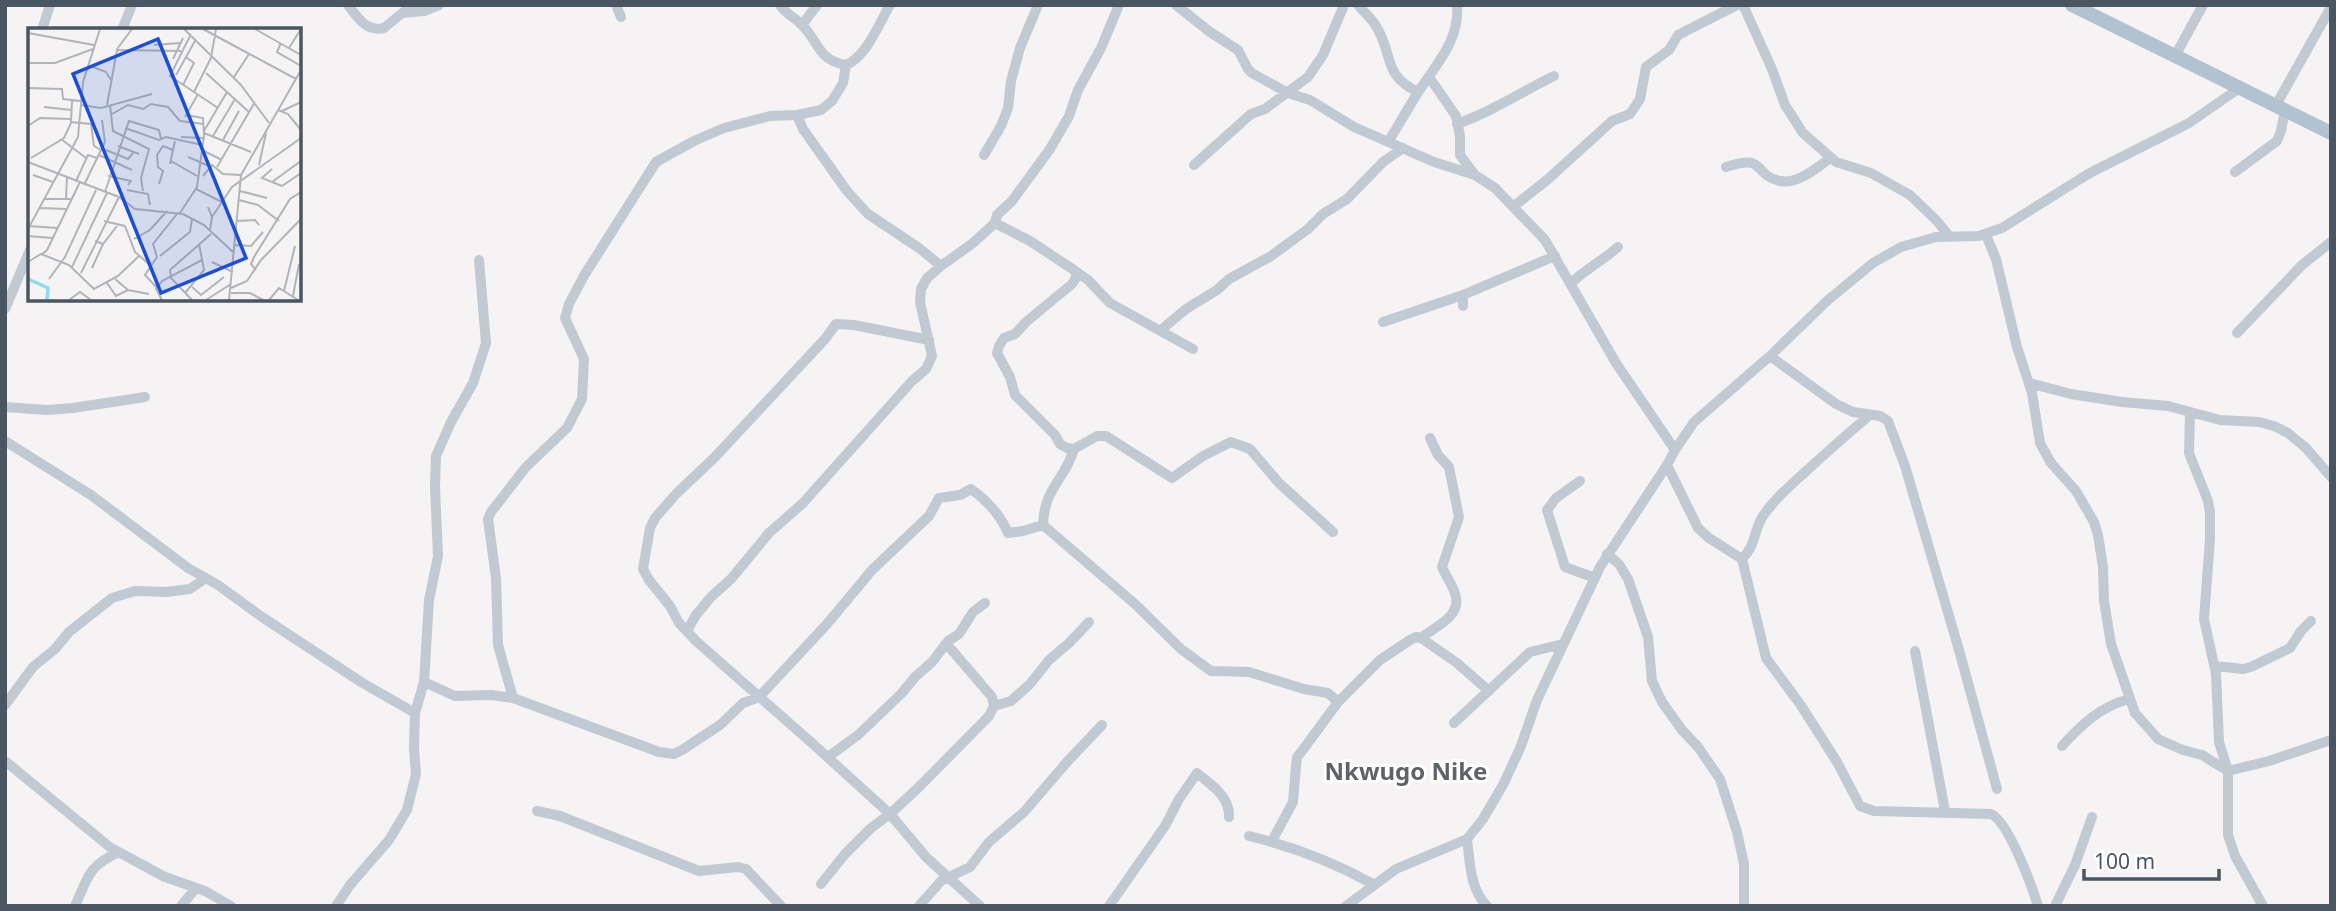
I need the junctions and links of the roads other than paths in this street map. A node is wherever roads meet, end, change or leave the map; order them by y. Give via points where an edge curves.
1 (50, 5) edge
2 (132, 5) edge
3 (348, 5) edge
4 (412, 5) edge
5 (439, 5) edge
6 (616, 5) edge
7 (779, 5) edge
8 (817, 5) edge
9 (890, 5) edge
10 (1038, 5) edge
11 (1119, 5) edge
12 (1176, 5) edge
13 (1345, 5) edge
14 (1358, 5) edge
15 (1457, 5) edge
16 (1737, 5) edge
17 (1743, 5) edge
18 (2072, 5) edge
19 (2203, 5) edge
20 (2331, 7) edge
21 (402, 13) junction
22 (621, 17) dead end
23 (802, 25) junction
24 (43, 28) edge
25 (123, 28) edge
26 (2175, 56) junction
27 (846, 65) junction
28 (1554, 76) dead end
29 (1429, 77) junction
30 (2241, 88) junction
31 (1418, 92) junction
32 (1288, 93) junction
33 (2280, 108) junction
34 (797, 115) junction
35 (1457, 124) junction
36 (2331, 133) edge
37 (1388, 142) junction
38 (1403, 148) junction
39 (984, 155) dead end
40 (1830, 158) junction
41 (1194, 165) dead end
42 (1726, 167) dead end
43 (2235, 172) dead end
44 (1475, 175) junction
45 (1514, 206) junction
46 (995, 223) junction
47 (1986, 235) junction
48 (1949, 236) junction
49 (2331, 242) edge
50 (1618, 247) dead end
51 (28, 255) edge
52 (1555, 256) junction
53 (478, 260) dead end
54 (940, 266) junction
55 (1076, 272) junction
56 (1571, 283) junction
57 (5, 309) edge
58 (1383, 322) dead end
59 (1161, 330) junction
60 (2237, 332) dead end
61 (929, 340) junction
62 (1193, 349) dead end
63 (1770, 356) junction
64 (2029, 383) junction
65 (145, 397) dead end
66 (5, 407) edge
67 (2190, 414) junction
68 (1870, 415) junction
69 (1430, 438) dead end
70 (5, 441) edge
71 (1074, 449) junction
72 (1675, 450) junction
73 (1667, 465) junction
74 (2331, 477) edge
75 (1580, 481) dead end
76 (1042, 525) junction
77 (1333, 532) dead end
78 (1607, 554) junction
79 (1742, 559) junction
80 (206, 578) junction
81 (1595, 578) junction
82 (985, 603) dead end
83 (2312, 621) dead end
84 (1089, 622) dead end
85 (687, 631) junction
86 (1421, 638) junction
87 (1563, 644) junction
88 (951, 649) dead end
89 (1915, 651) dead end
90 (2215, 666) junction
91 (424, 681) junction
92 (1489, 691) junction
93 (759, 697) junction
94 (513, 698) junction
95 (2129, 699) junction
96 (1338, 702) junction
97 (5, 705) edge
98 (994, 706) junction
99 (415, 713) junction
100 (1454, 723) dead end
101 (1102, 725) dead end
102 (2331, 740) edge
103 (2062, 747) dead end
104 (828, 757) junction
105 (5, 761) edge
106 (2228, 771) junction
107 (1997, 789) dead end
108 (537, 811) dead end
109 (1945, 811) junction
110 (890, 814) junction
111 (1229, 817) dead end
112 (2092, 817) dead end
113 (1249, 836) dead end
114 (1467, 839) junction
115 (1272, 841) junction
116 (119, 852) junction
117 (948, 877) junction
118 (821, 884) dead end
119 (1373, 884) junction
120 (196, 888) junction
121 (75, 906) edge
122 (181, 906) edge
123 (231, 906) edge
124 (336, 906) edge
125 (781, 906) edge
126 (919, 906) edge
127 (980, 906) edge
128 (1110, 906) edge
129 (1346, 906) edge
130 (1487, 906) edge
131 (1744, 906) edge
132 (2038, 906) edge
133 (2055, 906) edge
134 (2263, 906) edge

1 - 24 street
2 - 25 street
3 - 21 street via 372,29 384,28
4 - 21 street
5 - 21 street
6 - 22 street
7 - 23 street
8 - 23 street
9 - 27 street via 864,49
10 - 39 street via 1010,81 1008,108
11 - 46 street via 1062,131
12 - 32 street via 1238,50 1249,70
13 - 32 street via 1324,55 1308,77
14 - 31 street via 1377,28 1394,75
15 - 29 street via 1449,49
16 - 45 street via 1678,36 1669,50 1646,67 1640,99 1630,114 1612,121
17 - 40 street via 1788,111 1809,140
18 - 26 main road
19 - 26 street
20 - 33 street
23 - 27 street via 825,57
26 - 30 main road
27 - 34 street via 843,83 832,101 821,110
28 - 35 street
29 - 31 street
29 - 35 street
30 - 33 main road
30 - 47 street via 2189,124 2088,174
31 - 37 street
32 - 37 street
32 - 41 street via 1251,114
33 - 36 main road
33 - 43 street via 2277,141
34 - 54 street via 847,191 868,214
34 - 94 street via 771,116 724,128 656,162 569,304 565,318 584,359 582,400 567,428 526,467 488,519 498,645
35 - 44 street via 1460,155
37 - 38 street
38 - 44 street
38 - 59 street via 1308,229 1229,279
40 - 42 street via 1789,181 1776,180 1751,162
40 - 48 street via 1879,176 1910,195
44 - 45 street
45 - 52 street
46 - 54 street
46 - 55 street
47 - 48 street
47 - 64 street
48 - 63 street via 1909,244 1873,263
49 - 60 street
50 - 56 street
51 - 57 street
52 - 56 street
52 - 58 street via 1463,301
53 - 91 street via 486,343 473,383 436,456 438,556 429,600
54 - 61 street via 919,294
55 - 59 street via 1111,303
55 - 71 street via 1072,284 1015,334 1004,338 997,353 1015,395 1060,444
56 - 72 street via 1616,363
59 - 62 street
61 - 85 street via 931,363 803,503 769,533 701,608
61 - 85 street via 836,324 661,510 650,528 643,569
63 - 68 street via 1836,404
63 - 72 street via 1695,422
64 - 67 street via 2071,394 2168,406
64 - 95 street via 2045,453 2094,522 2111,644
65 - 66 street via 74,408
67 - 74 street via 2274,426 2306,448
67 - 90 street via 2189,453 2210,512 2204,608
68 - 79 street via 1782,494 1762,517 1755,543
68 - 107 street via 1888,421 1905,466
69 - 86 street via 1449,467 1459,517 1442,567 1456,597 1456,609
70 - 80 street via 91,495
71 - 76 street via 1043,508
71 - 77 street via 1106,436 1172,478 1231,442 1250,449
72 - 73 street
73 - 78 street
73 - 79 street via 1698,528
75 - 81 street via 1547,510 1565,567
76 - 93 street via 1008,533 988,501 971,489 939,498 929,516 872,570
76 - 96 street via 1211,671 1249,672 1328,693
78 - 81 street
78 - 131 street via 1628,579 1648,636 1652,681 1662,702 1720,779 1744,864
79 - 109 street via 1766,658 1837,762 1860,806 1874,811
80 - 97 street via 190,589 135,591 112,598 33,667
80 - 99 street
81 - 87 street
82 - 104 street via 901,694
83 - 90 street via 2290,648 2251,667
84 - 98 street via 1012,701
85 - 93 street
86 - 92 street
86 - 96 street via 1380,660
87 - 92 street via 1530,652
87 - 114 street via 1504,783
88 - 98 street via 992,697
89 - 109 street
90 - 106 street via 2219,742
91 - 94 street via 455,696
91 - 99 street
92 - 100 street
93 - 94 street via 743,703 720,725 674,754
93 - 104 street
95 - 103 street via 2103,708
95 - 106 street via 2158,739 2203,755
96 - 115 street via 1297,757 1293,802
98 - 110 street
99 - 124 street via 416,774 407,810
101 - 117 street via 970,867
102 - 106 street
104 - 110 street
105 - 116 street
106 - 134 street via 2228,835
108 - 125 street via 699,871 746,869
109 - 132 street via 1997,816
110 - 117 street
110 - 118 street via 861,838
111 - 128 street via 1220,792 1197,773
112 - 133 street
113 - 115 street
114 - 119 street via 1396,869
114 - 130 street via 1474,887
115 - 119 street
116 - 120 street via 164,877
116 - 121 street via 93,867
117 - 126 street
117 - 127 street
119 - 129 street
120 - 122 street
120 - 123 street

